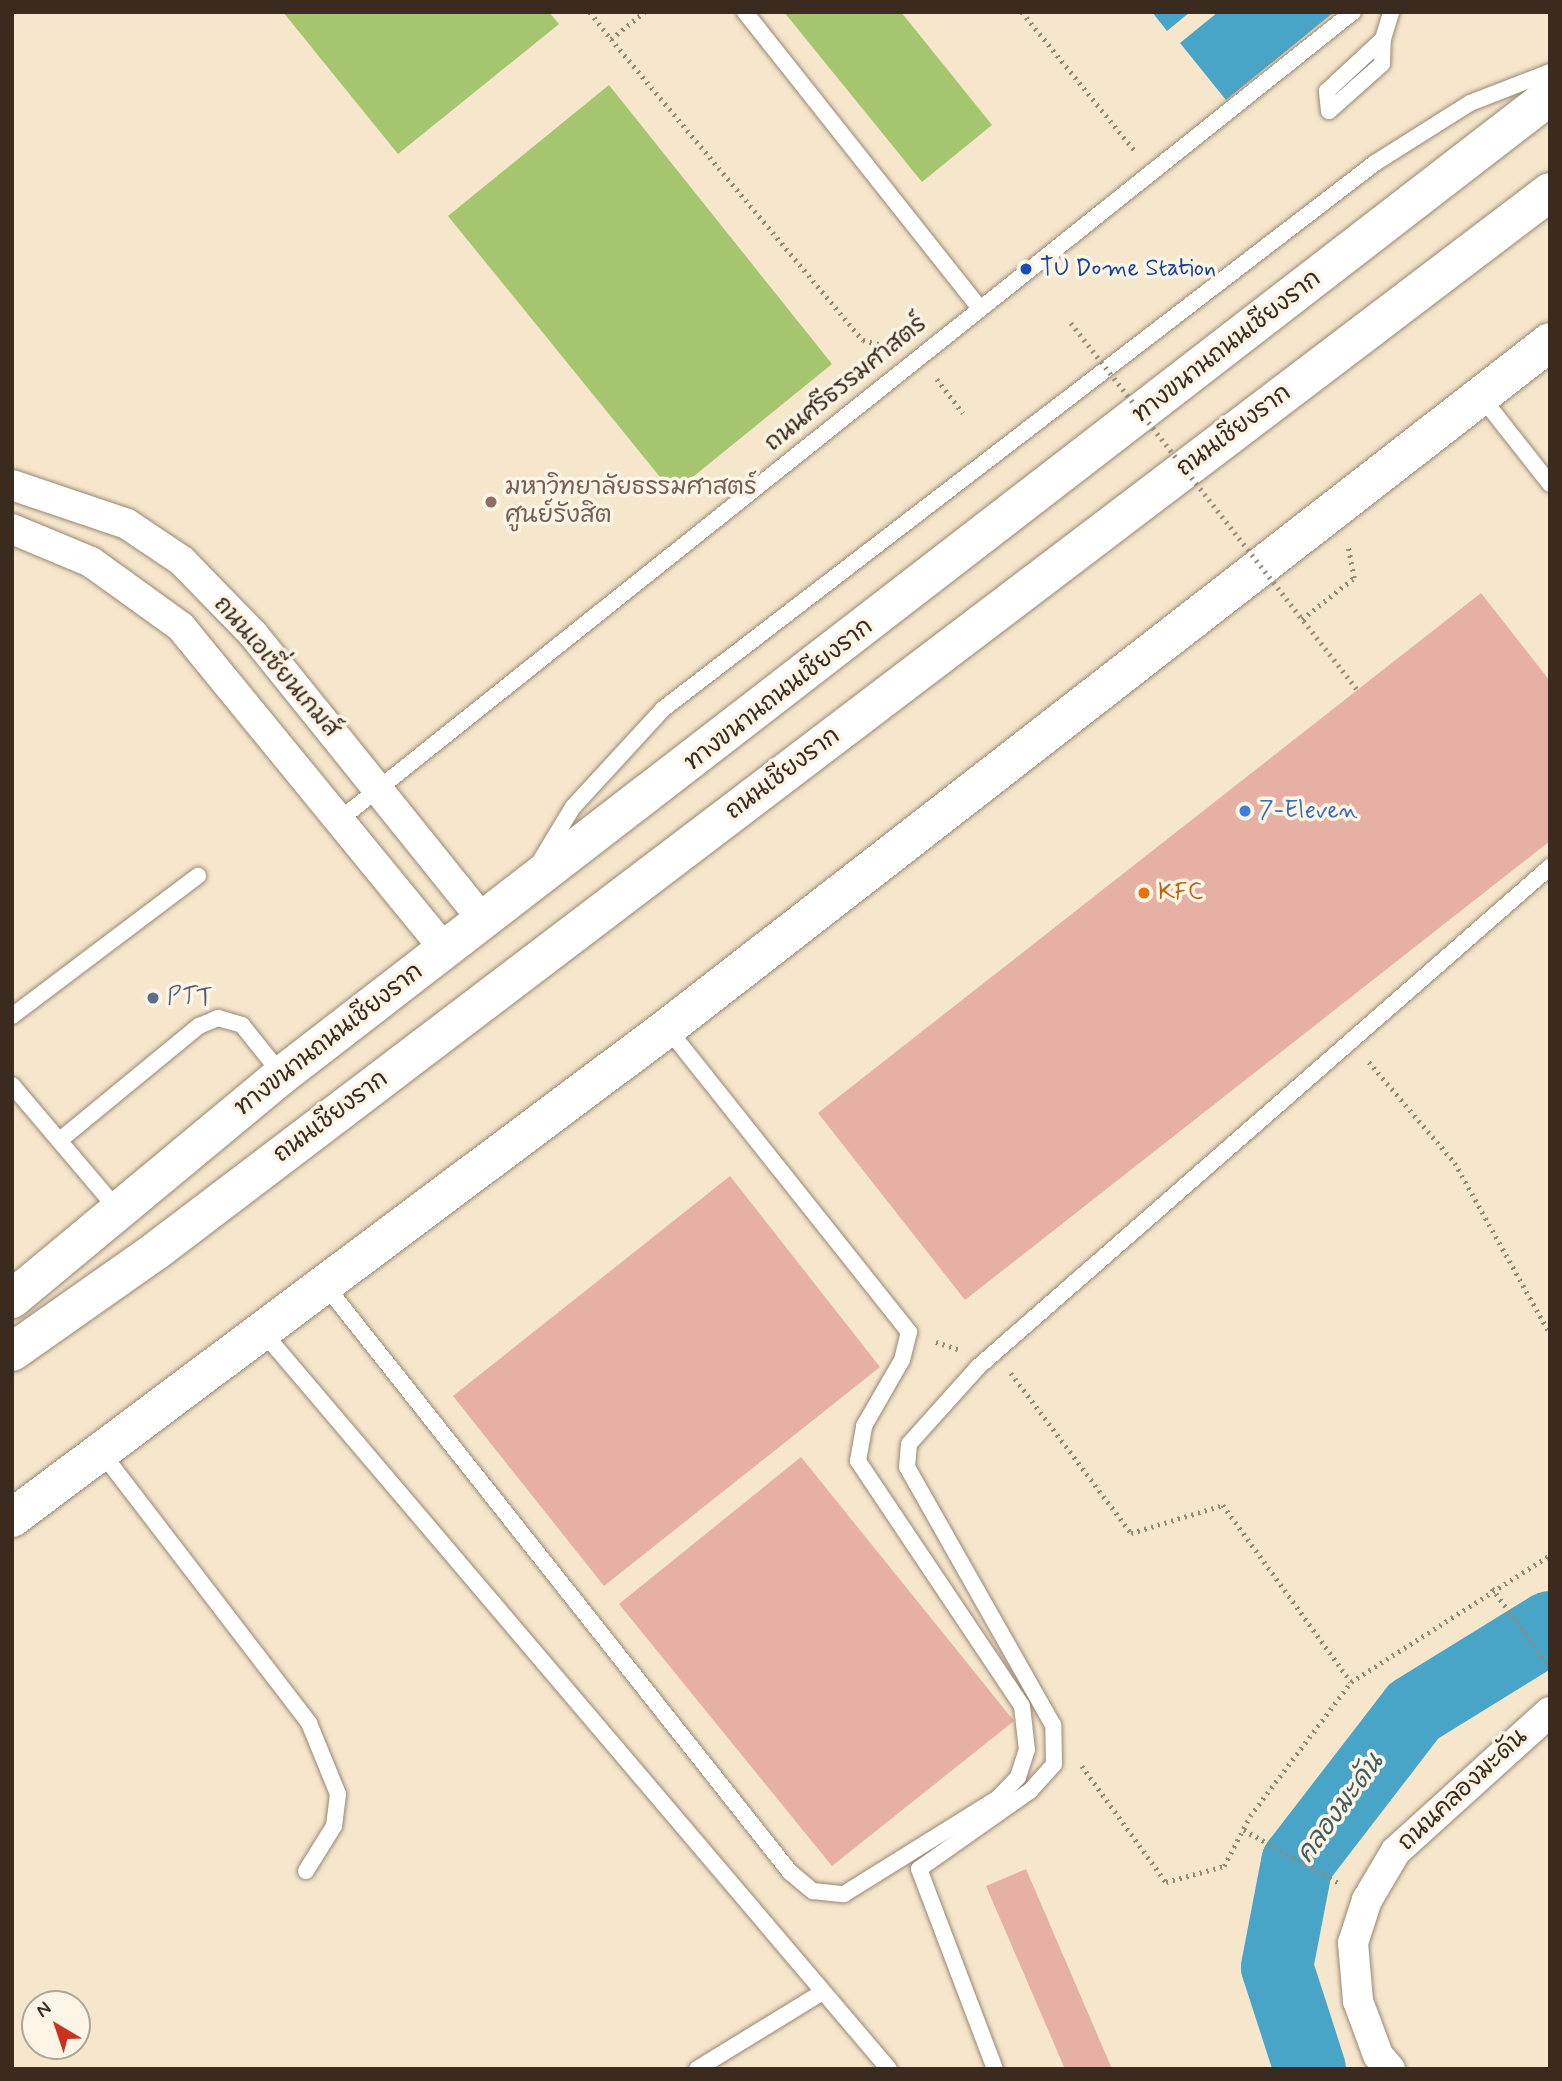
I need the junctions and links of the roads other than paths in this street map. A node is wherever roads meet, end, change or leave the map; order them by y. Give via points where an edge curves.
1 (745, 12) edge
2 (1353, 12) edge
3 (1391, 12) edge
4 (1383, 39) dead end
5 (1550, 72) edge
6 (1550, 96) edge
7 (1550, 192) edge
8 (979, 307) junction
9 (1550, 342) edge
10 (1480, 395) junction
11 (1550, 484) edge
12 (12, 485) edge
13 (12, 530) edge
14 (213, 594) junction
15 (181, 626) junction
16 (377, 788) junction
17 (338, 821) junction
18 (1550, 867) edge
19 (198, 876) dead end
20 (517, 898) junction
21 (484, 921) junction
22 (444, 950) junction
23 (12, 1016) edge
24 (667, 1028) junction
25 (282, 1075) junction
26 (12, 1085) edge
27 (60, 1140) junction
28 (117, 1209) junction
29 (325, 1285) junction
30 (12, 1299) edge
31 (262, 1331) junction
32 (12, 1352) edge
33 (102, 1452) junction
34 (12, 1518) edge
35 (1550, 1712) edge
36 (306, 1871) dead end
37 (821, 1993) junction
38 (697, 2069) edge
39 (889, 2069) edge
40 (995, 2069) edge
41 (1390, 2069) edge

1 - 8 lane
2 - 8 lane, ถนนศรีธรรมศาสตร์
3 - 4 lane
5 - 20 lane via 1470,103 1375,163 663,709 573,807
6 - 20 main road, ทางขนานถนนเชียงราก
7 - 32 main road, ถนนเชียงราก via 156,1250
8 - 16 lane, ถนนศรีธรรมศาสตร์
9 - 10 main road
10 - 11 lane
10 - 24 main road
12 - 14 street, ถนนเอเซี่ยนเกมส์ via 127,524 182,561
13 - 15 street, ถนนเอเซี่ยนเกมส์ via 91,562
14 - 15 street
14 - 16 street, ถนนเอเซี่ยนเกมส์ via 253,634
15 - 17 street, ถนนเอเซี่ยนเกมส์
16 - 17 lane, ถนนศรีธรรมศาสตร์
16 - 21 street, ถนนเอเซี่ยนเกมส์
17 - 22 street, ถนนเอเซี่ยนเกมส์
18 - 40 lane via 978,1367 909,1444 908,1467 1052,1725 1054,1764 1030,1791 919,1869
19 - 23 lane
20 - 21 main road, ทางขนานถนนเชียงราก
21 - 22 main road, ทางขนานถนนเชียงราก
22 - 25 main road, ทางขนานถนนเชียงราก
24 - 29 main road
24 - 29 lane via 909,1332 902,1360 864,1426 858,1461 1023,1706 1027,1750 1018,1777 998,1798 844,1894 813,1891 790,1872
25 - 27 lane via 242,1025 218,1018 199,1026
25 - 28 main road, ทางขนานถนนเชียงราก
26 - 27 lane
27 - 28 lane
28 - 30 main road, ทางขนานถนนเชียงราก
29 - 31 main road
31 - 33 main road
31 - 37 lane
33 - 34 main road
33 - 36 lane via 309,1723 338,1794 334,1826
35 - 41 street, ถนนคลองมะดัน via 1396,1851 1367,1900 1353,1943 1358,2001 1378,2055
37 - 38 lane
37 - 39 lane

